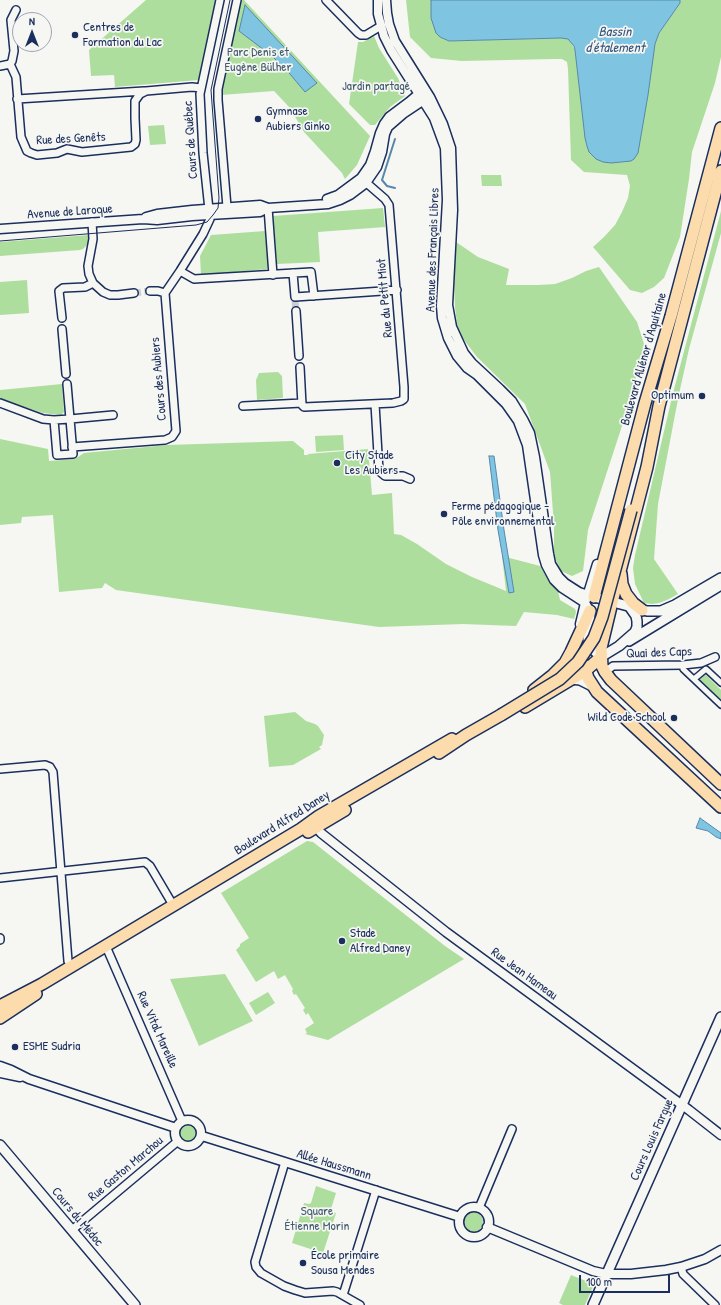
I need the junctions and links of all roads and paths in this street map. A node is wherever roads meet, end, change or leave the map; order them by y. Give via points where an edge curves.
1 (220, 0) edge
2 (237, 0) edge
3 (326, 0) edge
4 (378, 0) edge
5 (386, 0) edge
6 (16, 10) dead end
7 (381, 26) junction
8 (10, 64) junction
9 (0, 66) edge
10 (201, 88) junction
11 (146, 91) junction
12 (422, 91) junction
13 (17, 99) junction
14 (427, 99) junction
15 (721, 128) edge
16 (721, 172) edge
17 (363, 180) junction
18 (227, 207) junction
19 (268, 208) junction
20 (209, 212) junction
21 (221, 215) junction
22 (92, 222) junction
23 (0, 229) edge
24 (180, 271) junction
25 (293, 273) junction
26 (273, 274) junction
27 (93, 283) junction
28 (396, 290) junction
29 (150, 291) tunnel mouth
30 (134, 293) tunnel mouth
31 (165, 293) junction
32 (314, 296) junction
33 (296, 311) tunnel mouth
34 (62, 318) dead end
35 (62, 328) dead end
36 (299, 356) dead end
37 (300, 367) dead end
38 (66, 374) dead end
39 (67, 384) dead end
40 (302, 402) junction
41 (0, 403) edge
42 (376, 404) junction
43 (243, 406) dead end
44 (113, 415) dead end
45 (70, 419) junction
46 (54, 420) junction
47 (656, 421) junction
48 (72, 447) junction
49 (410, 479) dead end
50 (620, 572) junction
51 (721, 578) edge
52 (721, 585) edge
53 (589, 602) junction
54 (612, 602) junction
55 (629, 606) junction
56 (642, 610) junction
57 (619, 646) junction
58 (715, 656) dead end
59 (601, 657) junction
60 (683, 665) junction
61 (585, 671) junction
62 (605, 672) junction
63 (694, 679) junction
64 (567, 682) junction
65 (721, 683) edge
66 (595, 689) junction
67 (721, 705) edge
68 (439, 753) junction
69 (0, 769) edge
70 (375, 784) junction
71 (721, 784) edge
72 (721, 807) edge
73 (305, 826) junction
74 (316, 827) junction
75 (61, 871) junction
76 (0, 878) edge
77 (173, 905) junction
78 (108, 950) junction
79 (71, 966) junction
80 (0, 1006) edge
81 (721, 1017) edge
82 (0, 1018) edge
83 (0, 1066) edge
84 (0, 1073) edge
85 (29, 1079) junction
86 (682, 1105) junction
87 (182, 1121) junction
88 (176, 1128) junction
89 (512, 1129) dead end
90 (721, 1135) edge
91 (202, 1136) junction
92 (178, 1141) junction
93 (0, 1145) edge
94 (285, 1162) junction
95 (376, 1190) junction
96 (479, 1208) junction
97 (460, 1217) junction
98 (487, 1227) junction
99 (72, 1230) junction
100 (721, 1250) edge
101 (681, 1267) junction
102 (606, 1274) junction
103 (343, 1295) junction
104 (135, 1305) edge
105 (360, 1305) edge
106 (593, 1305) edge
107 (715, 1305) edge

1 - 10 street, Cours de Québec
2 - 18 street via 218,89
3 - 7 street via 361,35 366,35
4 - 7 street, Avenue des Français Libres
5 - 12 street, Avenue des Français Libres via 389,24 395,41
6 - 8 street via 11,20 14,51
7 - 12 street, Avenue des Français Libres via 391,50
8 - 9 street
8 - 13 street, Rue des Genêts via 16,77
10 - 11 street
10 - 20 street, Cours de Québec
11 - 13 street
11 - 13 street, Rue des Genêts via 135,101 136,140 131,147 82,152 67,149 55,154 37,154 27,150 21,138
12 - 14 street, Avenue des Français Libres
12 - 17 street, Avenue de Laroque via 389,117 384,124
14 - 17 street, Avenue de Laroque via 388,127 377,167
14 - 53 street, Avenue des Français Libres via 443,124 451,148 453,210 448,305 452,327 464,353 512,401 530,433 551,564 565,583
15 - 53 main road, Boulevard Aliénor d'Aquitaine via 618,507
16 - 47 main road, Boulevard Aliénor d'Aquitaine
17 - 19 street, Avenue de Laroque via 359,189 328,204
17 - 28 street, Rue du Petit Miot via 389,205
18 - 19 street, Avenue de Laroque via 260,205
18 - 20 street, Avenue de Laroque
18 - 21 street
19 - 21 street, Avenue de Laroque via 260,212
19 - 26 street
20 - 21 street, Avenue de Laroque
20 - 22 street, Avenue de Laroque via 157,214 142,219
20 - 24 street via 206,229
22 - 23 street, Avenue de Laroque
22 - 27 street via 93,239 88,266
24 - 26 street via 194,280
24 - 31 street
25 - 26 street
25 - 32 street via 311,272
25 - 32 street via 295,299
27 - 30 street via 110,295
27 - 34 street via 85,287 63,288 59,291
28 - 32 street
28 - 42 street, Rue du Petit Miot via 405,395 404,399 397,402
29 - 31 street
31 - 48 street, Cours des Aubiers via 176,431 172,437 165,440
33 - 36 street
35 - 38 street
37 - 40 street
39 - 45 street
40 - 42 street, Rue du Petit Miot via 307,408
40 - 43 street
41 - 46 street via 43,419
42 - 49 street via 379,471 385,476 403,476
44 - 45 street
45 - 46 street
45 - 48 street
46 - 48 street via 57,455 73,454
47 - 50 main road, Boulevard Aliénor d'Aquitaine
47 - 68 main road, bridge via 599,628 586,650 578,662 560,679
50 - 54 main road, Boulevard Aliénor d'Aquitaine
50 - 56 main road via 626,594 632,603
51 - 56 main road via 668,608 654,612
52 - 57 main road
53 - 54 main road
53 - 59 main road via 589,644
53 - 61 main road via 582,648
53 - 70 main road, Boulevard Alfred Daney via 578,636 559,670 538,687
54 - 55 main road
54 - 59 main road, Boulevard Aliénor d'Aquitaine via 602,640
55 - 56 main road
55 - 57 main road via 636,616 637,627
57 - 59 main road
58 - 60 street, Quai des Caps via 701,663
59 - 61 main road, Boulevard Alfred Daney
59 - 62 main road, Boulevard Aliénor d'Aquitaine
60 - 62 street, Quai des Caps via 613,666
60 - 63 street via 683,669
61 - 64 main road, Boulevard Alfred Daney
61 - 66 main road
62 - 71 main road
63 - 65 street via 706,669
63 - 67 street
64 - 66 street via 580,681
64 - 68 main road, Boulevard Alfred Daney
66 - 72 main road
68 - 74 main road, Boulevard Alfred Daney
69 - 75 street via 45,765 53,772
70 - 73 main road, Boulevard Alfred Daney
70 - 74 street via 320,820
73 - 74 street
73 - 77 main road, Boulevard Alfred Daney
74 - 78 main road, Boulevard Alfred Daney
74 - 86 street, Rue Jean Hameau via 446,932
75 - 76 street
75 - 77 street via 145,862 150,866
75 - 79 street via 68,961
77 - 79 main road, Boulevard Alfred Daney
78 - 82 main road, Boulevard Alfred Daney
78 - 87 street, Rue Vital Mareille
79 - 80 main road, Boulevard Alfred Daney
81 - 86 main road, Cours Louis Fargue
83 - 85 street
84 - 85 street
85 - 88 street
86 - 90 street, Rue Jean Hameau
86 - 102 main road, Cours Louis Fargue
87 - 88 street
87 - 91 street via 191,1119 198,1123
88 - 92 street
89 - 96 street
91 - 92 street via 192,1146 184,1146
91 - 94 street, Allée Haussmann
92 - 99 street, Rue Gaston Marchou
93 - 99 main road, Cours du Médoc
94 - 95 street, Allée Haussmann
94 - 103 street via 255,1262 256,1267 284,1286 295,1290 305,1293 333,1291
95 - 97 street, Allée Haussmann
95 - 103 street
96 - 97 street via 465,1209
96 - 98 street via 488,1218
97 - 98 street via 459,1225 468,1235 477,1236
98 - 102 street
99 - 104 main road, Cours du Médoc
100 - 101 street via 705,1259
101 - 102 street via 651,1273
101 - 107 street via 683,1274
102 - 106 main road, Cours Louis Fargue
103 - 105 street

